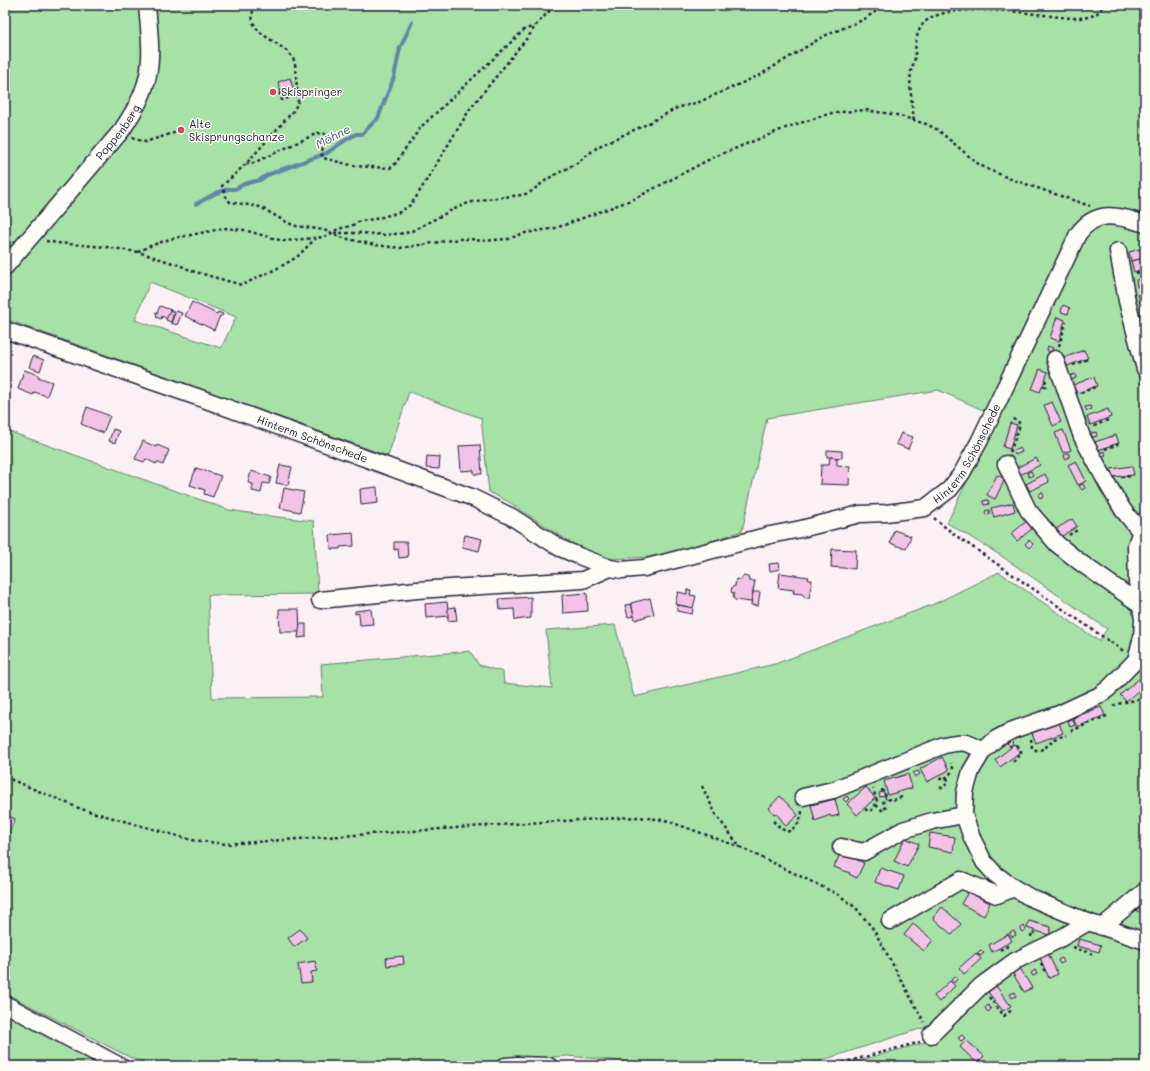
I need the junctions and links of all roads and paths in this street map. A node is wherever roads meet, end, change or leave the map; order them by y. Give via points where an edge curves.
1 (147, 5) edge
2 (254, 5) edge
3 (555, 5) edge
4 (885, 5) edge
5 (1104, 5) edge
6 (534, 26) junction
7 (289, 88) dead end
8 (298, 95) junction
9 (914, 120) junction
10 (177, 132) dead end
11 (118, 134) junction
12 (246, 164) junction
13 (1113, 216) junction
14 (1145, 224) edge
15 (331, 234) junction
16 (31, 237) junction
17 (316, 238) junction
18 (1118, 251) dead end
19 (138, 252) junction
20 (1145, 261) edge
21 (5, 267) edge
22 (1145, 270) edge
23 (1066, 322) dead end
24 (5, 330) edge
25 (1055, 359) joint
26 (1145, 370) edge
27 (1012, 419) dead end
28 (1007, 459) joint
29 (925, 508) junction
30 (1143, 525) edge
31 (610, 568) junction
32 (320, 600) dead end
33 (1141, 605) junction
34 (1100, 634) dead end
35 (1145, 691) edge
36 (1113, 706) dead end
37 (1109, 715) dead end
38 (1026, 726) junction
39 (1071, 731) dead end
40 (1066, 735) dead end
41 (1019, 744) dead end
42 (983, 751) junction
43 (1013, 762) dead end
44 (951, 763) dead end
45 (947, 776) junction
46 (5, 777) edge
47 (865, 777) junction
48 (939, 779) dead end
49 (702, 786) dead end
50 (940, 788) dead end
51 (881, 790) dead end
52 (901, 794) dead end
53 (803, 797) joint
54 (886, 798) junction
55 (876, 805) junction
56 (865, 809) dead end
57 (964, 815) junction
58 (773, 821) dead end
59 (740, 847) junction
60 (841, 847) dead end
61 (1014, 888) junction
62 (1145, 892) edge
63 (890, 921) dead end
64 (1095, 925) junction
65 (1145, 942) edge
66 (981, 986) junction
67 (5, 1004) edge
68 (1013, 1009) dead end
69 (931, 1035) junction
70 (120, 1066) edge
71 (505, 1066) edge
72 (549, 1066) edge
73 (831, 1066) edge

1 - 11 street, Poppenberg via 149,65 146,86
2 - 8 path via 252,18 255,26 294,58
3 - 6 path
4 - 15 path via 863,20 824,36 760,75 699,102 676,108 599,146 529,193 468,203 406,233
5 - 9 path via 1096,14 1084,17 983,10 947,13 927,20 918,35 911,69
6 - 12 path via 524,30 421,127 390,168 355,166 323,158 321,152 328,140 325,134 318,133
6 - 15 path via 470,109 409,206 400,212 360,221
7 - 8 path via 279,91 282,100
8 - 12 path via 294,110
9 - 13 path via 938,130 987,169
9 - 15 path via 864,110 844,111 814,118 728,150 634,199 556,228 525,233 508,239 454,240 389,248
10 - 11 path via 145,142
11 - 16 street, Poppenberg
12 - 15 path via 222,186 230,202 260,207 288,224 324,230
13 - 14 street, Hinterm Schönschede
13 - 29 street, Hinterm Schönschede via 1094,220 1078,234 962,473 950,488
15 - 17 path
16 - 19 path via 57,243
16 - 21 street, Poppenberg
17 - 19 path via 283,241 226,228 170,239
17 - 19 path via 297,257 242,285
18 - 26 street via 1127,301
20 - 22 path
23 - 25 path
24 - 31 street, Hinterm Schönschede via 471,497 512,517 560,548
25 - 30 street via 1082,437 1122,510
27 - 28 path via 1020,425
28 - 33 street via 1028,510 1057,544
29 - 31 street, Hinterm Schönschede via 860,514 644,568
29 - 34 path via 955,535
30 - 33 street via 1136,545 1137,582
31 - 32 street, Hinterm Schönschede via 583,580 417,590
33 - 38 street via 1142,637 1136,660 1122,676 1098,696
35 - 36 path via 1144,697
37 - 39 path
38 - 40 path via 1032,748 1038,751 1054,739
38 - 42 street via 996,739
41 - 43 path via 1017,746 1022,753
42 - 47 street via 969,743 944,745
42 - 57 street via 970,771 965,792
44 - 45 path via 952,772
45 - 48 path
45 - 50 path via 948,783
46 - 59 path via 81,809 192,840 226,844 638,817 665,820
47 - 53 street via 833,790
47 - 55 path via 876,796
49 - 59 path via 716,815
51 - 54 path via 884,791
52 - 54 path via 896,800
53 - 58 path via 800,822 795,828 787,832
54 - 55 path via 883,800 884,810
55 - 56 path via 872,810
57 - 60 street via 903,830 864,852
57 - 61 street via 984,862
59 - 69 path via 839,895 856,908 874,930
61 - 63 street via 997,895 961,880
61 - 64 street via 1031,898
62 - 64 street
64 - 65 street
64 - 66 street via 1016,961
66 - 68 path via 1004,1016
66 - 69 street
67 - 70 street
69 - 73 path via 917,1044
71 - 72 street

